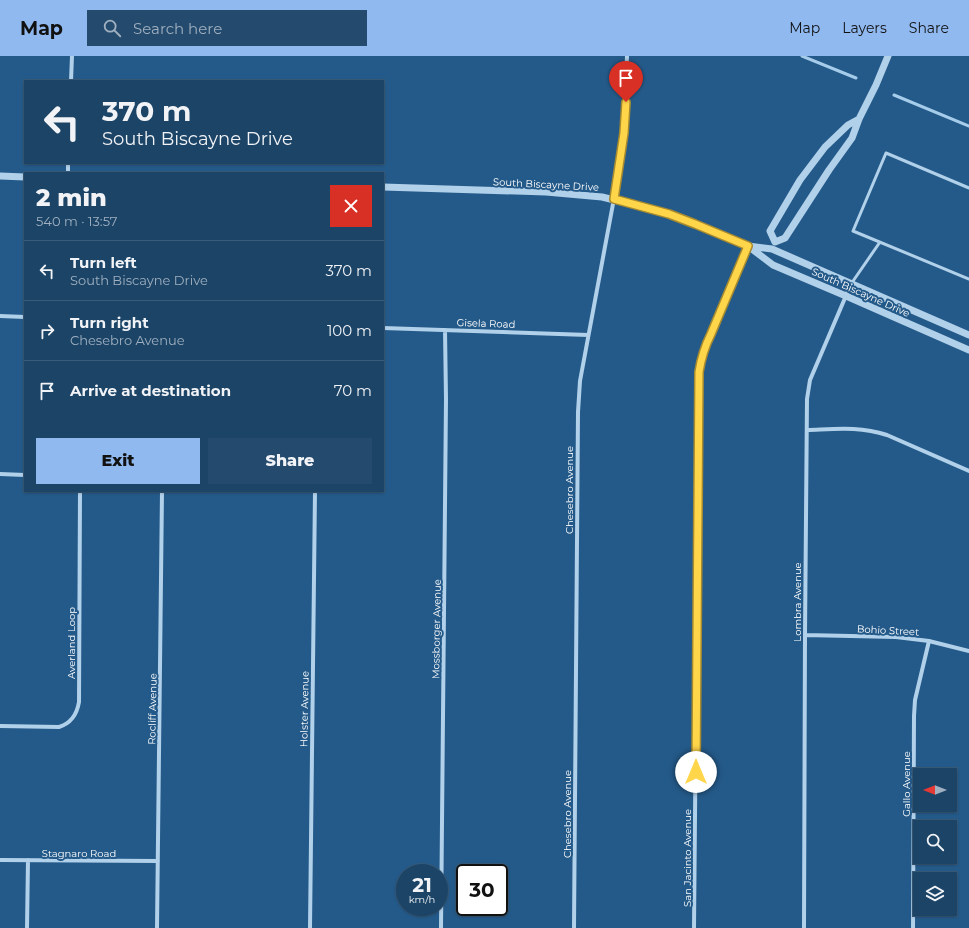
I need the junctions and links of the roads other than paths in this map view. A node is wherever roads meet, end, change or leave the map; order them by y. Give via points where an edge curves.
1 (72, 56) edge
2 (627, 56) edge
3 (888, 56) edge
4 (71, 80) edge
5 (859, 119) junction
6 (0, 176) edge
7 (24, 177) edge
8 (384, 187) edge
9 (969, 188) edge
10 (614, 199) junction
11 (880, 242) junction
12 (773, 245) junction
13 (748, 246) junction
14 (766, 260) junction
15 (969, 279) edge
16 (851, 284) junction
17 (846, 296) junction
18 (0, 316) edge
19 (24, 317) edge
20 (384, 328) edge
21 (446, 330) junction
22 (588, 335) junction
23 (969, 335) edge
24 (969, 350) edge
25 (807, 430) junction
26 (969, 470) edge
27 (0, 474) edge
28 (24, 475) edge
29 (80, 492) edge
30 (162, 492) edge
31 (315, 492) edge
32 (805, 635) junction
33 (929, 641) junction
34 (969, 651) edge
35 (0, 726) edge
36 (0, 860) edge
37 (28, 860) junction
38 (158, 861) junction
39 (28, 928) edge
40 (157, 928) edge
41 (310, 928) edge
42 (441, 928) edge
43 (574, 928) edge
44 (694, 928) edge
45 (804, 928) edge
46 (913, 928) edge

1 - 4 street
2 - 10 street, Chesebro Avenue via 624,133
3 - 5 street
5 - 12 street via 852,138 785,238
5 - 12 street via 848,125 825,147 800,180 770,231
6 - 7 street
8 - 10 street, South Biscayne Drive via 546,192
9 - 11 lane via 886,153 852,231
10 - 13 street, South Biscayne Drive via 675,216
10 - 22 street, Chesebro Avenue
11 - 15 lane
11 - 16 lane
12 - 13 street, South Biscayne Drive
12 - 14 street
12 - 16 street, South Biscayne Drive
13 - 14 street, South Biscayne Drive
13 - 44 street, San Jacinto Avenue via 707,342 699,372
14 - 17 street, South Biscayne Drive
16 - 17 street, Lombra Avenue
16 - 23 street, South Biscayne Drive
17 - 24 street, South Biscayne Drive
17 - 25 street, Lombra Avenue via 810,380
18 - 19 street
20 - 21 street, Gisela Road
21 - 22 street, Gisela Road
21 - 42 street, Mossborger Avenue
22 - 43 street, Chesebro Avenue via 580,381 578,412
25 - 26 street via 874,431
25 - 32 street, Lombra Avenue
27 - 28 street
29 - 35 street, Averland Loop via 78,710 70,722 59,727
30 - 38 street, Rocliff Avenue
31 - 41 street, Holster Avenue
32 - 33 street, Bohio Street via 896,637
32 - 45 street, Lombra Avenue
33 - 34 street, Bohio Street
33 - 46 street, Gallo Avenue via 914,716
36 - 37 street, Stagnaro Road
37 - 38 street, Stagnaro Road
37 - 39 street
38 - 40 street, Rocliff Avenue

